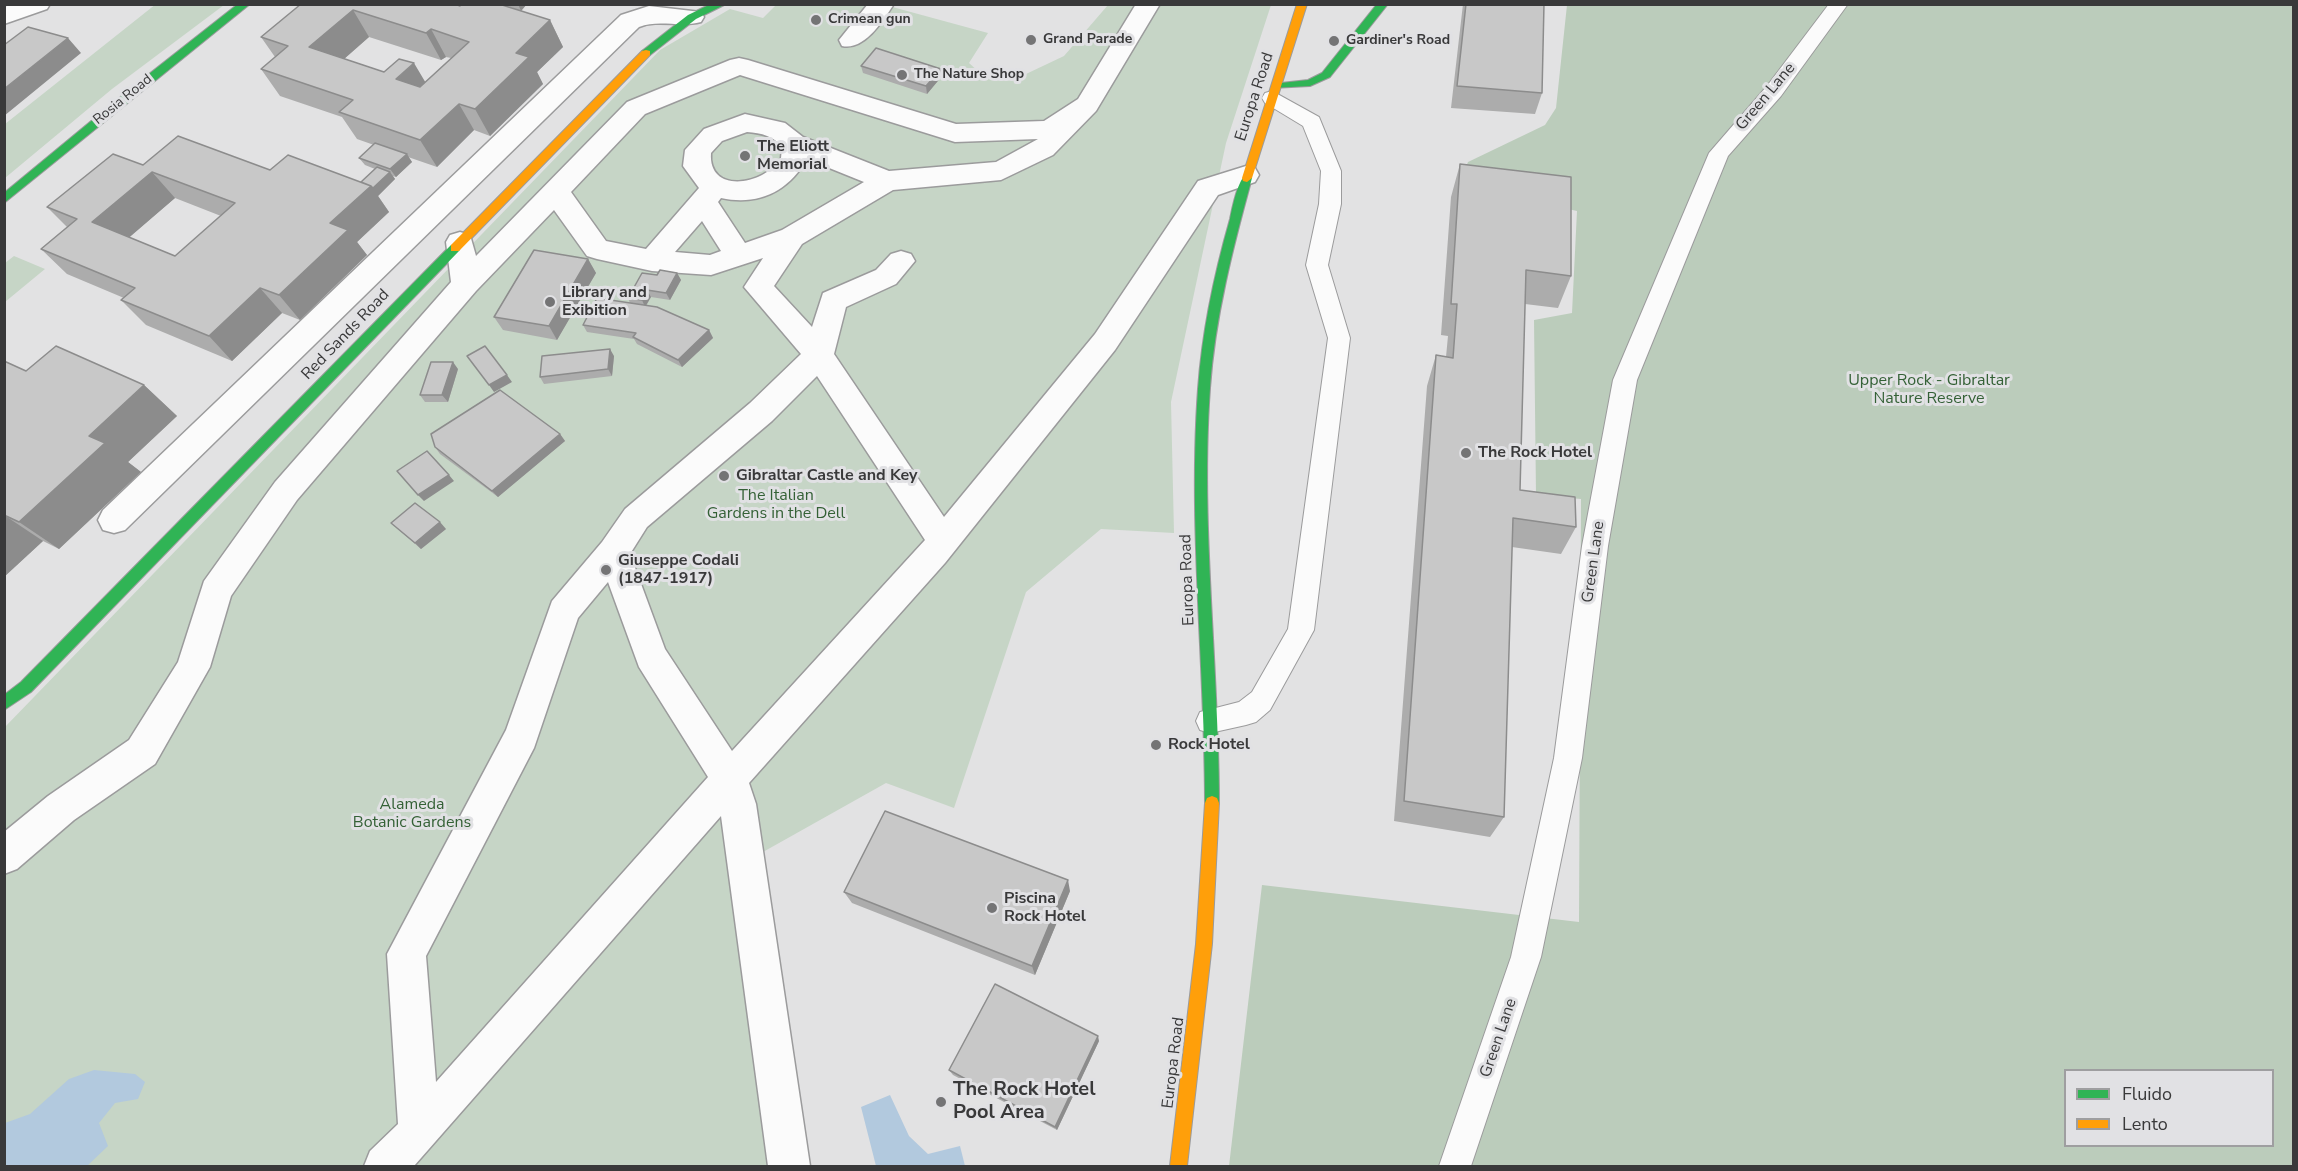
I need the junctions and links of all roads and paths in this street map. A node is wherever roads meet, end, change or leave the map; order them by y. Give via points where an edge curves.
1 (38, 4) edge
2 (245, 4) edge
3 (722, 4) edge
4 (882, 4) edge
5 (1148, 4) edge
6 (1302, 4) edge
7 (1383, 4) edge
8 (1839, 4) edge
9 (4, 16) edge
10 (692, 17) junction
11 (851, 40) dead end
12 (1274, 92) junction
13 (1087, 105) junction
14 (784, 129) junction
15 (1246, 175) junction
16 (887, 181) junction
17 (555, 192) junction
18 (709, 194) junction
19 (4, 199) edge
20 (792, 237) junction
21 (460, 242) junction
22 (738, 255) junction
23 (652, 261) junction
24 (901, 261) dead end
25 (466, 284) junction
26 (819, 355) junction
27 (114, 520) dead end
28 (943, 541) junction
29 (614, 552) junction
30 (4, 704) edge
31 (1210, 721) junction
32 (730, 779) junction
33 (4, 856) edge
34 (419, 1132) junction
35 (385, 1167) edge
36 (789, 1167) edge
37 (1178, 1167) edge
38 (1455, 1167) edge

1 - 9 street
2 - 19 main road, Rosia Road
3 - 10 main road, Red Sands Road
4 - 11 street
5 - 13 street
6 - 12 main road, Europa Road
7 - 12 main road via 1326,75
8 - 38 lane, Green Lane via 1774,91 1719,153 1625,380 1595,546 1568,758 1526,957
10 - 21 main road, Red Sands Road via 652,46
10 - 27 street via 649,14 630,21
12 - 15 main road, Europa Road
12 - 31 lane via 1312,122 1331,171 1330,204 1317,265 1339,338 1301,630 1261,701 1246,713
13 - 16 street via 1044,149 1001,171
13 - 17 street via 1050,130 955,133 739,66 636,108
14 - 16 street
14 - 18 street via 795,153 791,164 772,183
14 - 18 street via 745,123 728,127 703,144 696,155 696,167
15 - 28 street via 1208,188 1104,342
15 - 31 main road, Europa Road via 1219,287 1204,387 1202,501
16 - 20 street
17 - 23 street via 597,249
17 - 25 street
18 - 22 street
18 - 23 street
20 - 22 street
20 - 26 street via 758,287
21 - 25 street
21 - 30 main road, Red Sands Road via 26,687
22 - 23 street via 711,265
24 - 26 street via 886,277 833,301
25 - 33 street via 286,491 216,591 193,667 142,752 61,808
26 - 28 street
26 - 29 street via 761,412 636,518
28 - 32 street
29 - 32 street via 651,656
29 - 34 street via 564,611 522,736 406,954
31 - 37 main road, Europa Road via 1210,849 1201,977
32 - 34 street
32 - 36 street via 741,820
34 - 35 street

